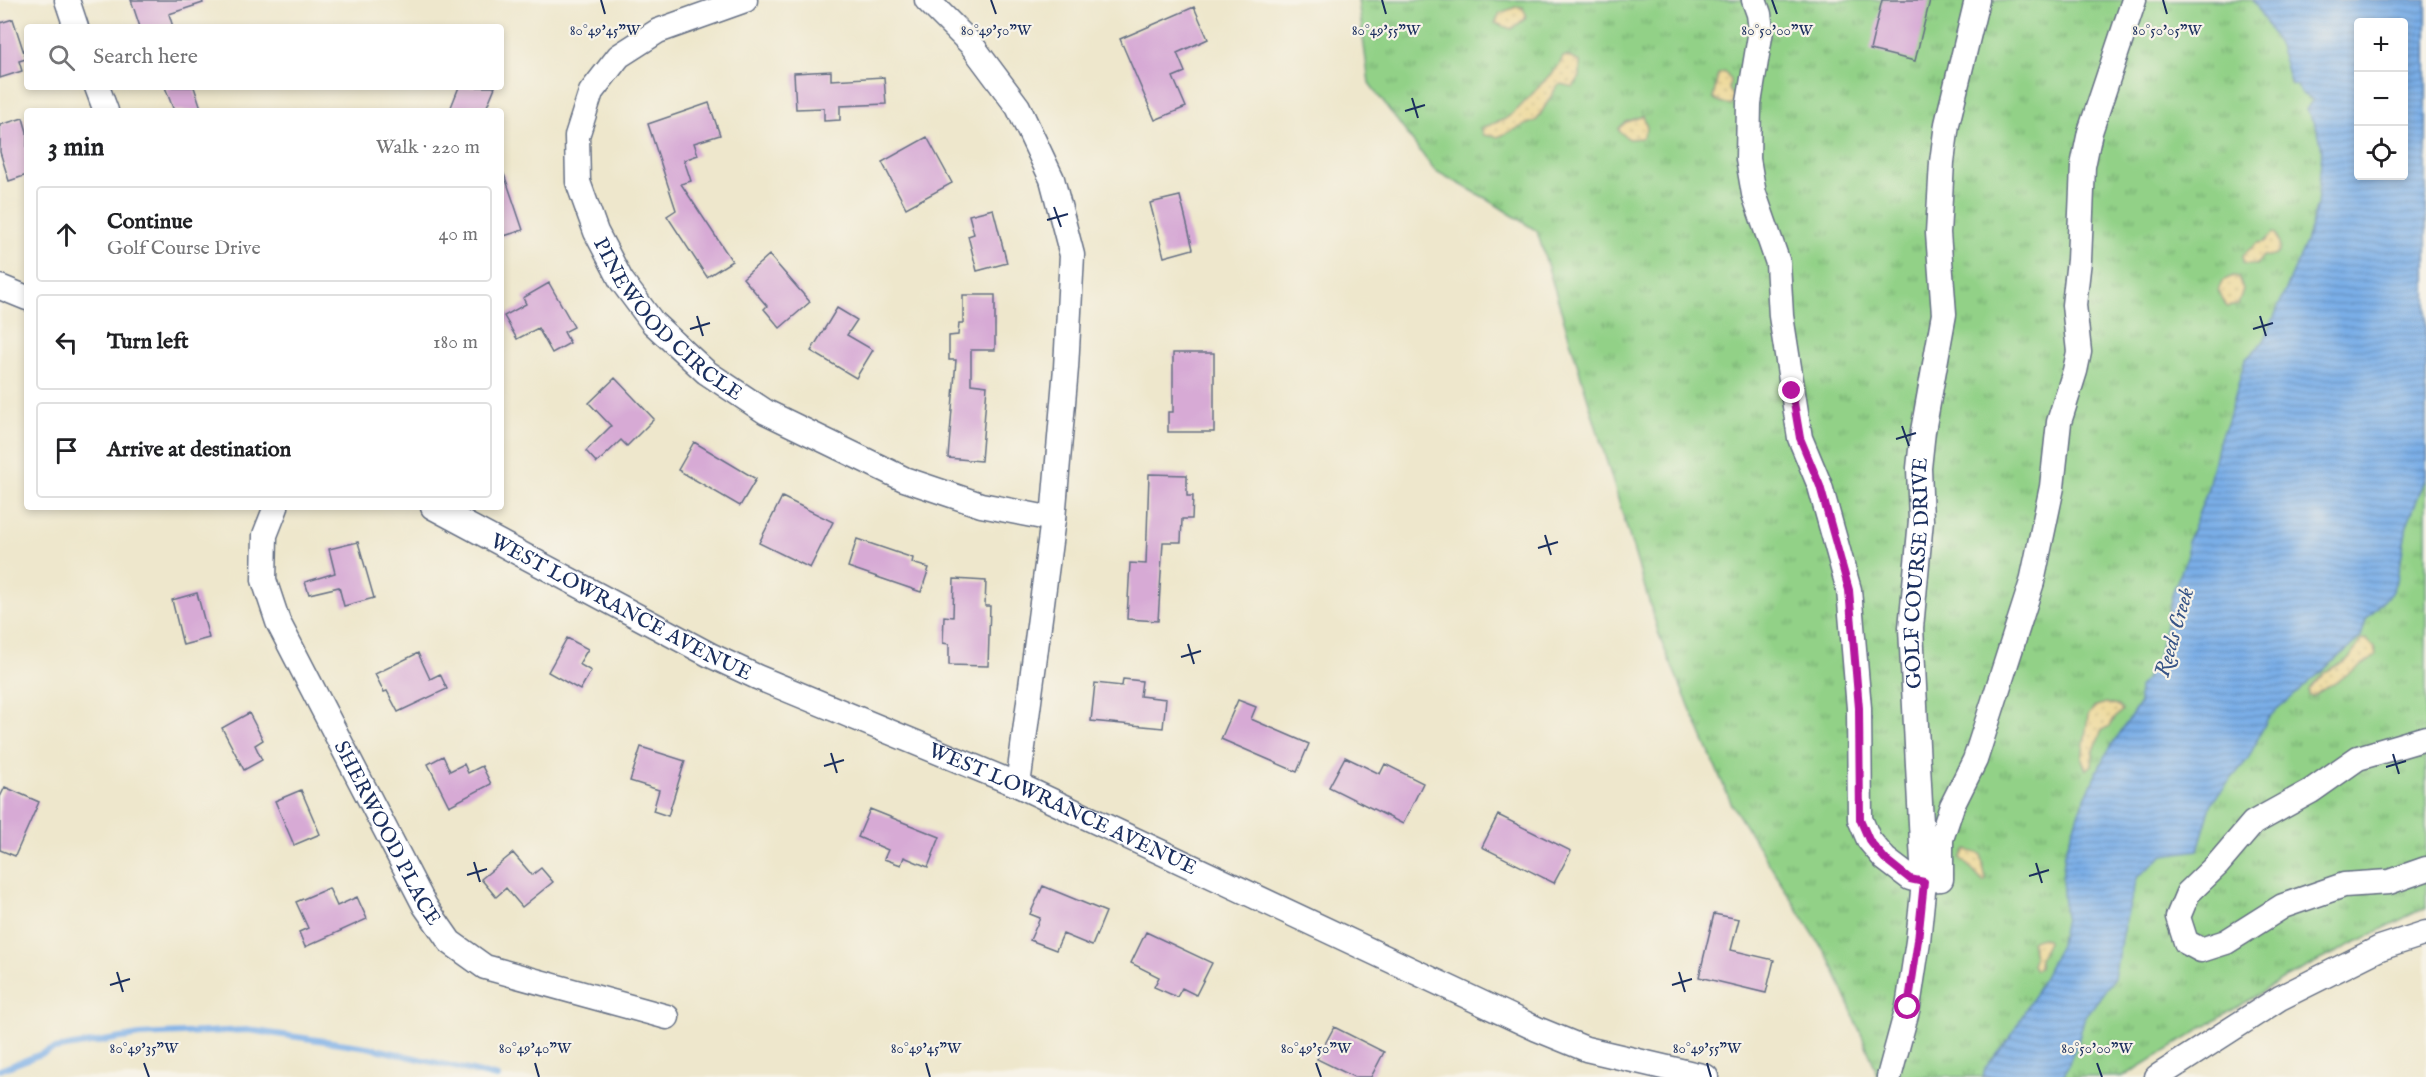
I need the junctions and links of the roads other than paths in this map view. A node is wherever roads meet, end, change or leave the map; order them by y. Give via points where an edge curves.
1 (67, 0) edge
2 (745, 0) edge
3 (927, 0) edge
4 (1754, 0) edge
5 (1977, 0) edge
6 (2134, 0) edge
7 (75, 24) edge
8 (99, 90) edge
9 (105, 108) edge
10 (0, 287) edge
11 (24, 297) edge
12 (275, 510) edge
13 (439, 510) edge
14 (1053, 519) junction
15 (2426, 738) edge
16 (1018, 785) junction
17 (2426, 869) edge
18 (1924, 881) junction
19 (2426, 933) edge
20 (667, 1017) dead end
21 (1706, 1077) edge
22 (1889, 1077) edge
23 (2157, 1077) edge

1 - 7 street
2 - 14 street, PINEWOOD CIRCLE via 657,31 619,56 591,92 577,136 578,182 596,232 621,280 653,323 706,372 766,412 904,479 981,505
3 - 14 street via 971,44 1018,107 1052,179 1072,255
4 - 18 street via 1761,30 1749,103 1748,159 1754,194 1778,263 1781,316 1800,438 1820,486 1849,590 1859,708 1860,819 1869,840 1885,859 1910,879
5 - 18 street, GOLF COURSE DRIVE via 1945,134 1938,233 1944,314 1919,468 1921,519 1911,628
6 - 18 street via 2090,132 2083,166 2074,305 2079,352 2059,422 2052,488 2032,582 1975,760 1941,839 1941,879
8 - 9 street
10 - 11 street
12 - 20 street, SHERWOOD PLACE via 265,535 264,580 278,622 425,906 450,942 485,967
13 - 16 street, WEST LOWRANCE AVENUE via 710,655
14 - 16 street
15 - 17 street via 2358,758 2311,791 2253,823 2188,893 2178,917 2186,942 2201,950 2226,942 2283,906 2344,885 2389,882
16 - 21 street, WEST LOWRANCE AVENUE via 1537,1029 1586,1048
18 - 22 street, GOLF COURSE DRIVE via 1908,1007
19 - 23 street via 2380,948 2280,998

